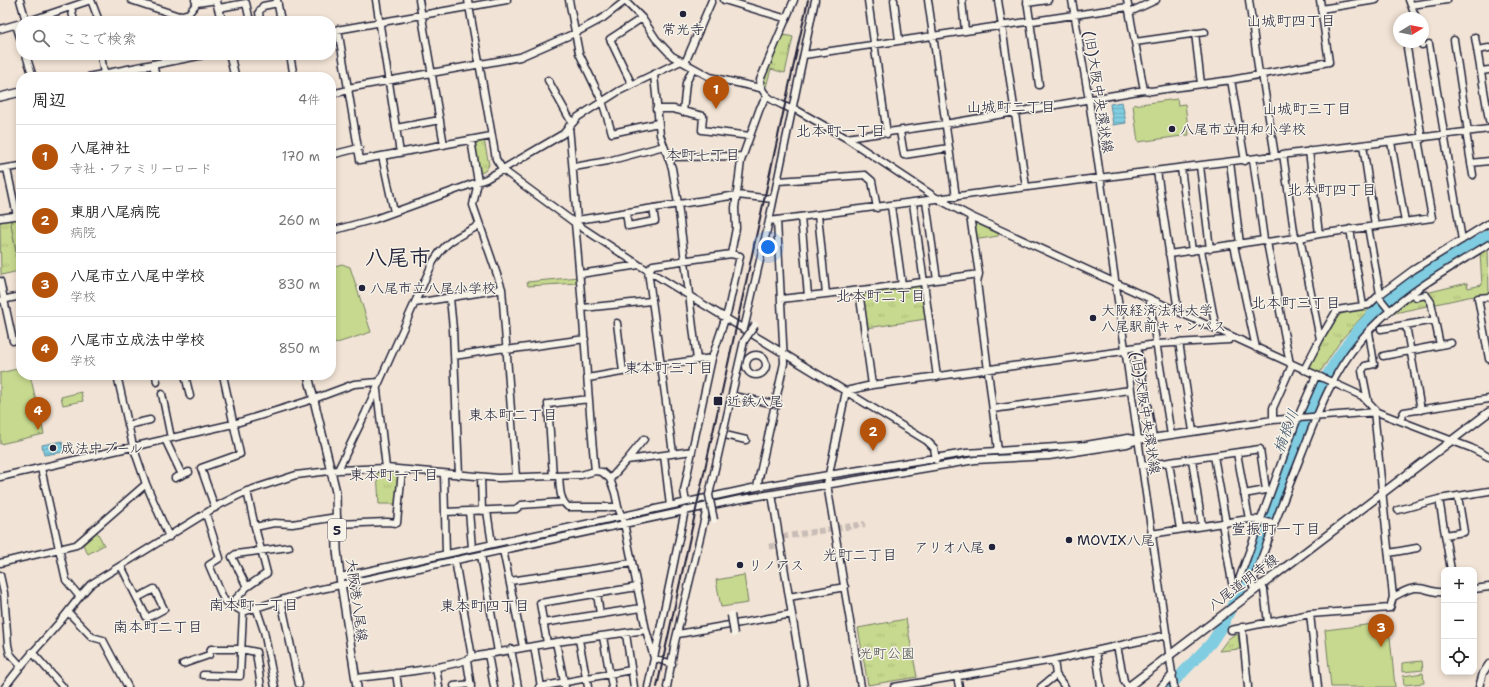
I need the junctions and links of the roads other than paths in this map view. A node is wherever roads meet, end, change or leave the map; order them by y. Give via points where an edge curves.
1 (20, 0) edge
2 (91, 0) edge
3 (131, 0) edge
4 (216, 0) edge
5 (376, 0) edge
6 (420, 0) edge
7 (468, 0) edge
8 (507, 0) edge
9 (569, 0) edge
10 (624, 0) edge
11 (712, 0) edge
12 (724, 0) edge
13 (794, 0) edge
14 (816, 0) edge
15 (868, 0) edge
16 (894, 0) edge
17 (928, 0) edge
18 (962, 0) edge
19 (998, 0) edge
20 (1048, 0) edge
21 (1072, 0) edge
22 (1156, 0) edge
23 (1249, 0) edge
24 (1320, 0) edge
25 (1376, 0) edge
26 (1447, 0) edge
27 (197, 1) edge
28 (277, 1) edge
29 (1027, 2) edge
30 (1410, 3) edge
31 (1128, 6) edge
32 (71, 7) junction
33 (469, 7) junction
34 (219, 8) junction
35 (1321, 9) junction
36 (1074, 15) junction
37 (25, 16) edge
38 (44, 16) edge
39 (73, 16) edge
40 (97, 16) edge
41 (221, 16) edge
42 (249, 16) edge
43 (259, 16) edge
44 (280, 16) edge
45 (422, 16) junction
46 (642, 18) junction
47 (784, 18) junction
48 (1030, 22) junction
49 (380, 23) junction
50 (16, 25) edge
51 (1002, 26) junction
52 (0, 29) edge
53 (336, 30) edge
54 (965, 31) junction
55 (1204, 32) dead end
56 (575, 33) junction
57 (1196, 34) junction
58 (933, 36) junction
59 (1475, 37) dead end
60 (336, 38) edge
61 (899, 40) junction
62 (1454, 40) dead end
63 (1135, 42) junction
64 (874, 43) junction
65 (1407, 48) dead end
66 (1425, 48) edge
67 (1489, 48) edge
68 (1477, 50) junction
69 (804, 55) junction
70 (28, 60) edge
71 (102, 60) edge
72 (175, 60) edge
73 (231, 60) edge
74 (291, 60) edge
75 (683, 62) junction
76 (154, 64) junction
77 (479, 65) junction
78 (693, 68) junction
79 (1489, 70) edge
80 (1481, 71) junction
81 (31, 72) edge
82 (104, 72) edge
83 (114, 72) edge
84 (155, 72) edge
85 (234, 72) edge
86 (293, 72) edge
87 (432, 72) junction
88 (1261, 74) junction
89 (654, 75) junction
90 (548, 80) dead end
91 (1231, 80) junction
92 (388, 81) junction
93 (1201, 84) junction
94 (632, 85) junction
95 (1039, 85) dead end
96 (760, 88) junction
97 (348, 89) junction
98 (1144, 90) junction
99 (16, 93) edge
100 (336, 93) edge
101 (767, 96) junction
102 (0, 97) edge
103 (1089, 100) junction
104 (602, 101) junction
105 (656, 109) junction
106 (793, 109) junction
107 (683, 112) junction
108 (1016, 113) junction
109 (440, 120) junction
110 (1489, 120) edge
111 (658, 123) junction
112 (945, 124) junction
113 (571, 125) junction
114 (396, 128) junction
115 (1489, 129) edge
116 (900, 132) junction
117 (1467, 132) junction
118 (887, 134) junction
119 (1444, 135) junction
120 (491, 136) junction
121 (750, 136) junction
122 (846, 138) junction
123 (1420, 139) junction
124 (471, 140) junction
125 (1391, 142) junction
126 (444, 145) junction
127 (1363, 145) junction
128 (664, 146) junction
129 (358, 148) junction
130 (949, 148) junction
131 (1309, 152) junction
132 (400, 153) junction
133 (336, 154) edge
134 (1283, 154) junction
135 (382, 156) junction
136 (743, 156) junction
137 (1275, 156) junction
138 (668, 157) junction
139 (1254, 159) junction
140 (1489, 160) edge
141 (1245, 161) junction
142 (1230, 162) junction
143 (1471, 163) junction
144 (1200, 166) junction
145 (16, 167) edge
146 (574, 167) junction
147 (1181, 168) junction
148 (0, 169) edge
149 (7, 169) junction
150 (503, 170) junction
151 (1157, 171) junction
152 (1473, 175) dead end
153 (1099, 178) junction
154 (778, 181) junction
155 (478, 182) junction
156 (1026, 187) junction
157 (737, 195) junction
158 (956, 197) junction
159 (773, 199) junction
160 (938, 199) junction
161 (926, 201) junction
162 (913, 203) junction
163 (16, 204) edge
164 (678, 204) junction
165 (890, 206) junction
166 (653, 208) junction
167 (877, 208) junction
168 (394, 212) junction
169 (626, 212) junction
170 (16, 215) edge
171 (818, 215) junction
172 (970, 216) junction
173 (801, 217) junction
174 (0, 218) edge
175 (777, 220) junction
176 (576, 221) junction
177 (769, 222) junction
178 (1405, 222) junction
179 (1489, 223) edge
180 (480, 225) junction
181 (1372, 227) junction
182 (336, 229) edge
183 (1350, 230) junction
184 (1319, 234) junction
185 (1298, 238) junction
186 (1462, 240) junction
187 (1265, 241) junction
188 (1237, 244) junction
189 (1489, 244) edge
190 (1210, 248) junction
191 (1201, 250) junction
192 (1192, 252) junction
193 (731, 254) junction
194 (1169, 254) junction
195 (684, 260) junction
196 (639, 265) junction
197 (648, 270) junction
198 (580, 274) junction
199 (979, 274) junction
200 (937, 280) junction
201 (0, 281) edge
202 (924, 282) junction
203 (1115, 283) junction
204 (902, 285) junction
205 (502, 289) junction
206 (859, 291) junction
207 (826, 294) junction
208 (1412, 294) junction
209 (1379, 295) junction
210 (808, 296) junction
211 (16, 297) edge
212 (689, 297) junction
213 (1489, 297) edge
214 (450, 298) junction
215 (1149, 298) junction
216 (781, 299) junction
217 (2, 300) edge
218 (651, 301) junction
219 (415, 303) junction
220 (1363, 306) junction
221 (583, 308) junction
222 (1178, 311) junction
223 (1390, 311) junction
224 (724, 318) junction
225 (1435, 320) junction
226 (617, 323) dead end
227 (755, 325) dead end
228 (1406, 325) junction
229 (744, 329) junction
230 (1216, 329) junction
231 (1381, 329) dead end
232 (1369, 332) junction
233 (1232, 337) junction
234 (585, 339) junction
235 (1320, 339) junction
236 (13, 341) dead end
237 (1179, 342) junction
238 (1451, 343) dead end
239 (1156, 344) junction
240 (1440, 345) junction
241 (1137, 346) junction
242 (1256, 348) junction
243 (506, 349) junction
244 (1124, 350) junction
245 (1410, 350) junction
246 (784, 355) junction
247 (454, 356) junction
248 (1383, 356) dead end
249 (712, 358) junction
250 (1489, 359) edge
251 (697, 360) junction
252 (1291, 364) junction
253 (660, 365) junction
254 (988, 370) junction
255 (1304, 370) junction
256 (623, 372) junction
257 (1316, 376) junction
258 (937, 377) junction
259 (588, 378) junction
260 (118, 380) edge
261 (186, 380) edge
262 (224, 380) edge
263 (309, 380) edge
264 (379, 382) junction
265 (1332, 383) junction
266 (872, 385) junction
267 (376, 389) junction
268 (1130, 390) junction
269 (846, 391) junction
270 (162, 394) dead end
271 (732, 395) junction
272 (190, 396) dead end
273 (314, 399) junction
274 (589, 399) junction
275 (1489, 400) edge
276 (1368, 401) junction
277 (781, 405) dead end
278 (993, 409) junction
279 (1421, 410) junction
280 (1375, 412) junction
281 (1489, 412) edge
282 (1315, 416) junction
283 (1299, 417) junction
284 (150, 420) dead end
285 (1273, 420) junction
286 (1400, 420) junction
287 (233, 424) junction
288 (128, 425) junction
289 (1193, 431) junction
290 (725, 435) junction
291 (1171, 435) junction
292 (644, 438) dead end
293 (1152, 438) junction
294 (168, 439) junction
295 (746, 440) dead end
296 (1138, 440) junction
297 (1451, 441) junction
298 (133, 446) junction
299 (998, 450) junction
300 (692, 451) junction
301 (673, 453) junction
302 (1238, 453) junction
303 (664, 455) junction
304 (1214, 456) junction
305 (1489, 456) edge
306 (936, 457) junction
307 (1192, 459) junction
308 (627, 460) junction
309 (1169, 463) junction
310 (937, 466) junction
311 (1142, 466) junction
312 (41, 468) junction
313 (386, 468) junction
314 (335, 470) junction
315 (402, 470) junction
316 (596, 471) junction
317 (189, 472) dead end
318 (444, 474) junction
319 (182, 475) junction
320 (459, 475) junction
321 (828, 475) junction
322 (556, 476) junction
323 (0, 477) edge
324 (481, 477) junction
325 (516, 477) junction
326 (175, 478) dead end
327 (610, 479) junction
328 (146, 484) junction
329 (827, 484) junction
330 (757, 487) junction
331 (1489, 491) edge
332 (247, 492) junction
333 (1383, 493) junction
334 (772, 494) junction
335 (1244, 494) junction
336 (714, 496) junction
337 (1458, 496) junction
338 (1439, 500) junction
339 (563, 502) junction
340 (686, 502) junction
341 (670, 506) junction
342 (707, 506) junction
343 (618, 507) junction
344 (215, 508) junction
345 (685, 510) junction
346 (1398, 510) dead end
347 (470, 511) junction
348 (485, 511) junction
349 (445, 512) junction
350 (206, 514) junction
351 (621, 516) junction
352 (1249, 519) junction
353 (337, 520) junction
354 (714, 520) dead end
355 (1261, 520) junction
356 (624, 523) junction
357 (1224, 523) junction
358 (1274, 524) junction
359 (1202, 526) junction
360 (255, 527) junction
361 (1180, 529) junction
362 (1151, 534) junction
363 (1445, 535) junction
364 (169, 537) junction
365 (492, 544) junction
366 (289, 547) dead end
367 (472, 548) junction
368 (1417, 548) dead end
369 (60, 550) junction
370 (261, 550) junction
371 (503, 550) junction
372 (1388, 553) junction
373 (446, 554) junction
374 (481, 554) junction
375 (455, 560) junction
376 (0, 563) edge
377 (632, 563) junction
378 (121, 566) junction
379 (1450, 567) edge
380 (0, 575) edge
381 (340, 577) junction
382 (510, 581) junction
383 (1261, 584) junction
384 (341, 585) junction
385 (247, 586) junction
386 (637, 587) junction
387 (845, 587) junction
388 (1489, 587) edge
389 (1254, 589) junction
390 (1477, 589) edge
391 (1441, 592) edge
392 (597, 594) junction
393 (79, 596) junction
394 (789, 597) junction
395 (1393, 597) junction
396 (137, 598) junction
397 (281, 600) junction
398 (231, 604) junction
399 (256, 607) junction
400 (641, 608) junction
401 (68, 612) junction
402 (243, 612) junction
403 (600, 614) junction
404 (792, 614) junction
405 (1310, 614) junction
406 (731, 616) dead end
407 (543, 623) junction
408 (1268, 623) junction
409 (1242, 627) junction
410 (646, 630) junction
411 (1231, 630) dead end
412 (626, 634) junction
413 (678, 634) junction
414 (734, 634) dead end
415 (1167, 635) junction
416 (603, 637) junction
417 (579, 640) junction
418 (556, 642) junction
419 (547, 643) junction
420 (8, 645) junction
421 (534, 646) junction
422 (1118, 646) junction
423 (0, 647) edge
424 (522, 647) junction
425 (241, 649) junction
426 (511, 649) junction
427 (1096, 651) junction
428 (32, 652) junction
429 (498, 652) junction
430 (488, 654) junction
431 (1170, 654) junction
432 (654, 658) junction
433 (469, 659) junction
434 (1054, 660) junction
435 (183, 664) dead end
436 (672, 664) junction
437 (1489, 664) edge
438 (20, 665) junction
439 (436, 667) junction
440 (631, 670) junction
441 (396, 673) junction
442 (609, 674) junction
443 (1173, 674) junction
444 (203, 675) dead end
445 (1056, 675) junction
446 (957, 676) junction
447 (356, 678) junction
448 (587, 679) junction
449 (299, 684) dead end
450 (471, 685) edge
451 (564, 685) edge
452 (454, 686) edge
453 (912, 686) edge
454 (5, 687) edge
455 (63, 687) edge
456 (128, 687) edge
457 (261, 687) edge
458 (275, 687) edge
459 (357, 687) edge
460 (398, 687) edge
461 (438, 687) edge
462 (494, 687) edge
463 (518, 687) edge
464 (541, 687) edge
465 (588, 687) edge
466 (612, 687) edge
467 (634, 687) edge
468 (648, 687) edge
469 (668, 687) edge
470 (804, 687) edge
471 (861, 687) edge
472 (894, 687) edge
473 (959, 687) edge
474 (1041, 687) edge
475 (1065, 687) edge
476 (1101, 687) edge
477 (1128, 687) edge
478 (1161, 687) edge
479 (1174, 687) edge
480 (1248, 687) edge
481 (1313, 687) edge
482 (1318, 687) edge
483 (1479, 687) edge

1 - 37 street
2 - 32 street
2 - 40 street
3 - 27 street via 179,16 189,13
4 - 27 street
4 - 34 main road
5 - 49 street
6 - 45 street
7 - 33 street
8 - 33 street
9 - 56 street
10 - 46 street
10 - 56 street via 603,18
11 - 75 street
12 - 47 street
13 - 47 street
14 - 69 street
15 - 64 street
16 - 61 street
17 - 58 street
18 - 54 street
19 - 51 street
20 - 29 street
21 - 36 street, (旧)大阪中央環状線
22 - 31 street
23 - 88 street
24 - 35 street
25 - 35 street
26 - 30 street
28 - 43 street via 262,6
28 - 44 street
29 - 48 street
31 - 36 street
31 - 63 street
32 - 38 street
32 - 39 street
33 - 45 street
33 - 77 street
34 - 41 main road
34 - 42 street via 246,3
35 - 88 street via 1329,62
36 - 48 street
36 - 103 street, (旧)大阪中央環状線
45 - 49 street
45 - 87 street
46 - 75 street via 656,39 672,56
46 - 94 street via 610,39
47 - 96 street via 760,80
48 - 51 street
48 - 95 street
49 - 53 street
49 - 92 street
50 - 52 street
51 - 54 street
51 - 108 street
54 - 58 street
55 - 57 street
56 - 77 street via 520,57
56 - 104 street via 584,66
57 - 63 street
57 - 93 street
58 - 61 street
58 - 112 street
59 - 68 street
60 - 97 street
61 - 64 street
62 - 117 street
63 - 98 street
64 - 69 street
64 - 118 street
65 - 123 street
66 - 119 street
67 - 68 street
68 - 80 street
69 - 106 street
70 - 81 street
71 - 82 street
72 - 76 main road
73 - 85 main road
74 - 86 street
75 - 78 street
75 - 89 street
76 - 83 main road
76 - 84 street
77 - 87 street
77 - 120 street
78 - 96 street via 710,77
78 - 107 street via 686,83
79 - 80 street
80 - 110 street
87 - 92 street
87 - 109 street
88 - 91 street
88 - 137 street
89 - 94 street
89 - 105 street
90 - 113 street
91 - 93 street
91 - 141 street
92 - 97 street
92 - 114 street
93 - 98 street
94 - 104 street
96 - 101 street
97 - 100 street
97 - 129 street
98 - 103 street
99 - 102 main road
101 - 106 street
101 - 121 street
103 - 108 street
103 - 153 street, (旧)大阪中央環状線
104 - 111 street via 612,133
104 - 113 street via 578,117
105 - 107 street
105 - 111 street
106 - 122 street
106 - 154 street
107 - 121 street via 703,116 702,130
108 - 112 street
108 - 156 street
109 - 114 street
109 - 126 street
111 - 128 street
112 - 116 street
112 - 130 street
113 - 146 street
113 - 150 street via 563,134
114 - 132 street
115 - 117 street
116 - 118 street
116 - 130 street via 904,155
117 - 119 street
117 - 143 street
118 - 122 street
119 - 123 street
119 - 186 street
120 - 124 street
120 - 150 street via 496,159
121 - 136 street
122 - 160 street
123 - 125 street
123 - 178 street via 1432,218
124 - 126 street
124 - 155 street
125 - 127 street
125 - 178 street
126 - 132 street
127 - 131 street
127 - 181 street
128 - 138 street
128 - 146 street
129 - 133 street
129 - 135 street via 360,160
130 - 158 street
131 - 134 street
131 - 184 street
132 - 135 street
134 - 137 street
134 - 185 street
135 - 168 street
136 - 138 street
136 - 157 street
137 - 139 street
138 - 164 street
139 - 141 street
139 - 187 street
140 - 143 street
141 - 142 street
142 - 144 street
142 - 188 street
143 - 152 street
144 - 147 street
144 - 190 street
145 - 149 street
146 - 176 street
147 - 151 street
147 - 192 street
148 - 149 street
149 - 163 street
150 - 155 street
150 - 176 street
151 - 153 street
151 - 194 street
153 - 156 street
153 - 203 street, (旧)大阪中央環状線
154 - 159 street
154 - 167 street via 865,175 872,181
155 - 168 street
155 - 180 street via 474,205
156 - 158 street
157 - 159 street
157 - 164 street
157 - 193 street via 736,228
158 - 160 street
159 - 177 street
160 - 161 street
160 - 172 street
161 - 162 street
161 - 200 street
162 - 165 street
162 - 202 street
164 - 166 street
164 - 195 street
165 - 167 street
165 - 204 street
166 - 169 street
166 - 169 street via 655,221 628,226
167 - 171 street
168 - 182 street
169 - 176 street
170 - 174 street
171 - 173 street
171 - 207 street
172 - 199 street
172 - 203 street
173 - 175 street
173 - 210 street
175 - 177 street
175 - 216 street
176 - 196 street
176 - 198 street
177 - 229 street
178 - 181 street
179 - 186 street
180 - 205 street
180 - 219 street via 441,248
181 - 183 street
181 - 209 street
183 - 184 street
183 - 220 street
184 - 185 street
185 - 187 street
185 - 235 street
186 - 209 street via 1412,270
187 - 188 street
187 - 252 street
188 - 190 street
188 - 242 street
189 - 208 street via 1435,276
190 - 191 street
191 - 192 street
191 - 230 street
192 - 194 street
193 - 195 street
193 - 224 street via 740,256
194 - 222 street
195 - 197 street via 653,265
195 - 212 street
196 - 197 street
196 - 198 street
197 - 212 street
197 - 218 street
198 - 221 street
199 - 200 street
199 - 254 street via 977,282
200 - 202 street
201 - 217 street
202 - 204 street
202 - 258 street
203 - 215 street
203 - 244 street, (旧)大阪中央環状線
204 - 206 street
205 - 214 street
205 - 243 street
206 - 207 street
206 - 266 street
207 - 210 street
208 - 223 street
208 - 225 street via 1416,297 1426,296 1431,302
209 - 220 street via 1369,305
209 - 223 street
210 - 216 street
211 - 217 street
212 - 224 street
212 - 251 street
213 - 250 street via 1478,298
214 - 219 street
214 - 247 street
215 - 222 street
215 - 239 street
216 - 246 street
217 - 236 street
218 - 221 street
218 - 253 street
219 - 264 street
220 - 235 street via 1338,310
221 - 234 street
222 - 230 street
223 - 232 street
224 - 229 street
224 - 249 street
225 - 228 street
225 - 240 street
226 - 256 street
227 - 271 street, bridge via 744,341
228 - 231 street
228 - 245 street
229 - 246 street
230 - 233 street
232 - 265 street via 1359,342
232 - 276 street via 1374,364 1365,366 1362,371
233 - 237 street via 1229,340
233 - 242 street
234 - 243 street
234 - 259 street
235 - 255 street
237 - 239 street
237 - 289 street
238 - 240 street
239 - 241 street
239 - 291 street
240 - 245 street
241 - 244 street
241 - 293 street
242 - 252 street
243 - 247 street
243 - 325 street
244 - 254 street
244 - 268 street, (旧)大阪中央環状線
245 - 248 street
245 - 279 street
246 - 269 street
246 - 330 street
247 - 320 street
249 - 251 street
249 - 300 street
251 - 253 street
252 - 255 street
252 - 285 street via 1273,408
253 - 256 street
253 - 301 street
254 - 258 street
254 - 278 street
255 - 257 street
256 - 259 street
257 - 265 street
257 - 283 street
258 - 266 street
259 - 274 street
260 - 288 street
261 - 272 street
262 - 287 street
263 - 273 main road, 大阪港八尾線 / 5
264 - 267 street
264 - 273 street via 354,384
265 - 276 street
265 - 282 street
266 - 269 street
267 - 313 street
267 - 314 street
268 - 278 street
268 - 296 street, (旧)大阪中央環状線
269 - 306 street via 927,441 934,448
269 - 321 street
270 - 294 street
271 - 277 street, bridge
271 - 290 street, bridge
273 - 287 street
273 - 314 main road, 大阪港八尾線 / 5
274 - 316 street
274 - 322 street via 548,404
275 - 279 street
276 - 280 street
278 - 299 street
279 - 286 street via 1404,412
280 - 282 street
280 - 286 street
280 - 333 street
281 - 297 main road, 八尾道明寺線
282 - 283 street
282 - 358 street
283 - 285 street
283 - 355 street
284 - 288 street
285 - 289 street
286 - 297 street
287 - 294 street
287 - 344 street via 240,454 201,468
288 - 298 street
289 - 291 street
290 - 295 street
290 - 354 street, bridge via 709,495
291 - 293 street
292 - 308 street
293 - 296 street
294 - 298 street
294 - 319 street
296 - 299 street via 1128,438 1086,445
296 - 310 street via 1049,456 992,458
296 - 311 street, (旧)大阪中央環状線
297 - 305 street
297 - 333 main road, 八尾道明寺線
298 - 312 street
298 - 328 street
299 - 306 street
300 - 301 street
300 - 340 street via 684,491
301 - 303 street
302 - 304 street
302 - 335 street
302 - 335 street via 1260,449 1266,490
303 - 308 street
303 - 341 street
304 - 307 street
304 - 357 street
306 - 310 street
306 - 321 street
307 - 309 street
307 - 359 street
308 - 327 street
309 - 311 street
309 - 361 street
310 - 329 street
311 - 362 street, (旧)大阪中央環状線
312 - 323 street
312 - 369 street
313 - 314 street
313 - 315 street
314 - 332 street via 296,475
314 - 353 main road, 大阪港八尾線 / 5
315 - 318 street
315 - 353 street via 397,523
316 - 322 street via 581,475
316 - 327 street via 602,472
317 - 319 street
318 - 320 street
318 - 349 street
319 - 326 street
320 - 324 street
321 - 329 street
321 - 330 street
322 - 325 street
322 - 339 street
324 - 325 street
324 - 348 street
327 - 343 street
328 - 364 street
328 - 369 street via 76,545
329 - 334 street
329 - 387 street
330 - 336 street
331 - 337 street
332 - 344 street
332 - 360 street
333 - 372 street
333 - 383 main road, 八尾道明寺線
334 - 342 street
334 - 394 street
335 - 352 street
336 - 340 street
336 - 342 street
337 - 338 street
337 - 363 street via 1464,532
338 - 346 street
338 - 363 street
339 - 343 street via 568,507
339 - 348 street via 521,505 516,510
340 - 341 street
341 - 351 street
342 - 345 street
342 - 413 street
343 - 351 street
344 - 350 street
345 - 356 street
345 - 432 street
347 - 348 street
347 - 349 street
347 - 367 street
348 - 365 street
349 - 373 street
350 - 364 street
350 - 398 street via 220,558 210,565 224,600
351 - 356 street
351 - 365 street
352 - 355 street
352 - 357 street
353 - 360 street via 274,523
353 - 381 main road, 大阪港八尾線 / 5
355 - 357 street via 1234,584
355 - 358 street
356 - 371 street
356 - 377 street
357 - 359 street
358 - 389 street via 1252,584
359 - 361 street
360 - 370 street
361 - 362 street
362 - 415 street, (旧)大阪中央環状線
363 - 379 street
364 - 378 street
365 - 367 street
366 - 370 street
367 - 373 street
368 - 372 street
369 - 376 street
369 - 393 street via 66,580
370 - 385 street via 267,573
370 - 385 street via 232,557
371 - 374 street
371 - 382 street
372 - 395 street
373 - 381 street
374 - 375 street
374 - 429 street
375 - 384 street
375 - 433 street
377 - 382 street
377 - 386 street
378 - 393 street via 91,584
378 - 396 street
380 - 420 street
381 - 384 main road, 大阪港八尾線 / 5
382 - 424 street
383 - 389 main road, 八尾道明寺線
383 - 408 street
384 - 397 street
384 - 447 main road, 大阪港八尾線 / 5
385 - 398 street
386 - 392 street
386 - 400 street
387 - 394 street
387 - 471 street
388 - 390 street
389 - 431 main road, 八尾道明寺線
391 - 395 street via 1417,587
392 - 403 street
392 - 407 street via 540,603
393 - 401 street
394 - 404 street
395 - 405 street via 1390,608
396 - 396 street via 147,618 164,609 154,589
397 - 399 street
397 - 449 street
398 - 402 street
399 - 402 street
399 - 458 street via 264,631
400 - 403 street
400 - 410 street
401 - 428 street
401 - 456 street via 92,637 102,640
402 - 425 street
403 - 407 street
404 - 413 street
404 - 470 street
405 - 408 street
405 - 482 street
406 - 414 street, bridge
407 - 419 street
408 - 409 street
409 - 411 street
409 - 480 street
410 - 412 street
410 - 432 street
412 - 416 street
412 - 440 street
413 - 436 street
415 - 422 street
415 - 431 street, (旧)大阪中央環状線
416 - 417 street
416 - 442 street
417 - 418 street
417 - 448 street
418 - 419 street
418 - 451 street
419 - 421 street
420 - 423 street
420 - 438 street via 10,654
421 - 424 street
421 - 464 street
422 - 427 street
422 - 477 street via 1124,681
424 - 426 street
425 - 435 street via 211,649 208,655
425 - 444 street via 240,676
425 - 457 street via 256,652
426 - 429 street
426 - 463 street
427 - 434 street
427 - 476 street
428 - 438 street
428 - 455 street
429 - 430 street
430 - 433 street
430 - 462 street
431 - 443 street, (旧)大阪中央環状線
431 - 477 main road, 八尾道明寺線
432 - 436 street
432 - 468 street
433 - 439 street
433 - 450 street
434 - 445 street
434 - 446 street
436 - 469 street
437 - 483 street
438 - 454 street
439 - 441 street
439 - 461 street
440 - 442 street
440 - 467 street
441 - 447 street
441 - 460 street
442 - 448 street
442 - 466 street
443 - 478 street
443 - 479 street, (旧)大阪中央環状線
445 - 474 street
445 - 475 street
446 - 453 street
446 - 473 street
447 - 459 main road, 大阪港八尾線 / 5
448 - 451 street
448 - 465 street
450 - 452 street
451 - 464 street
453 - 472 street
481 - 482 street

